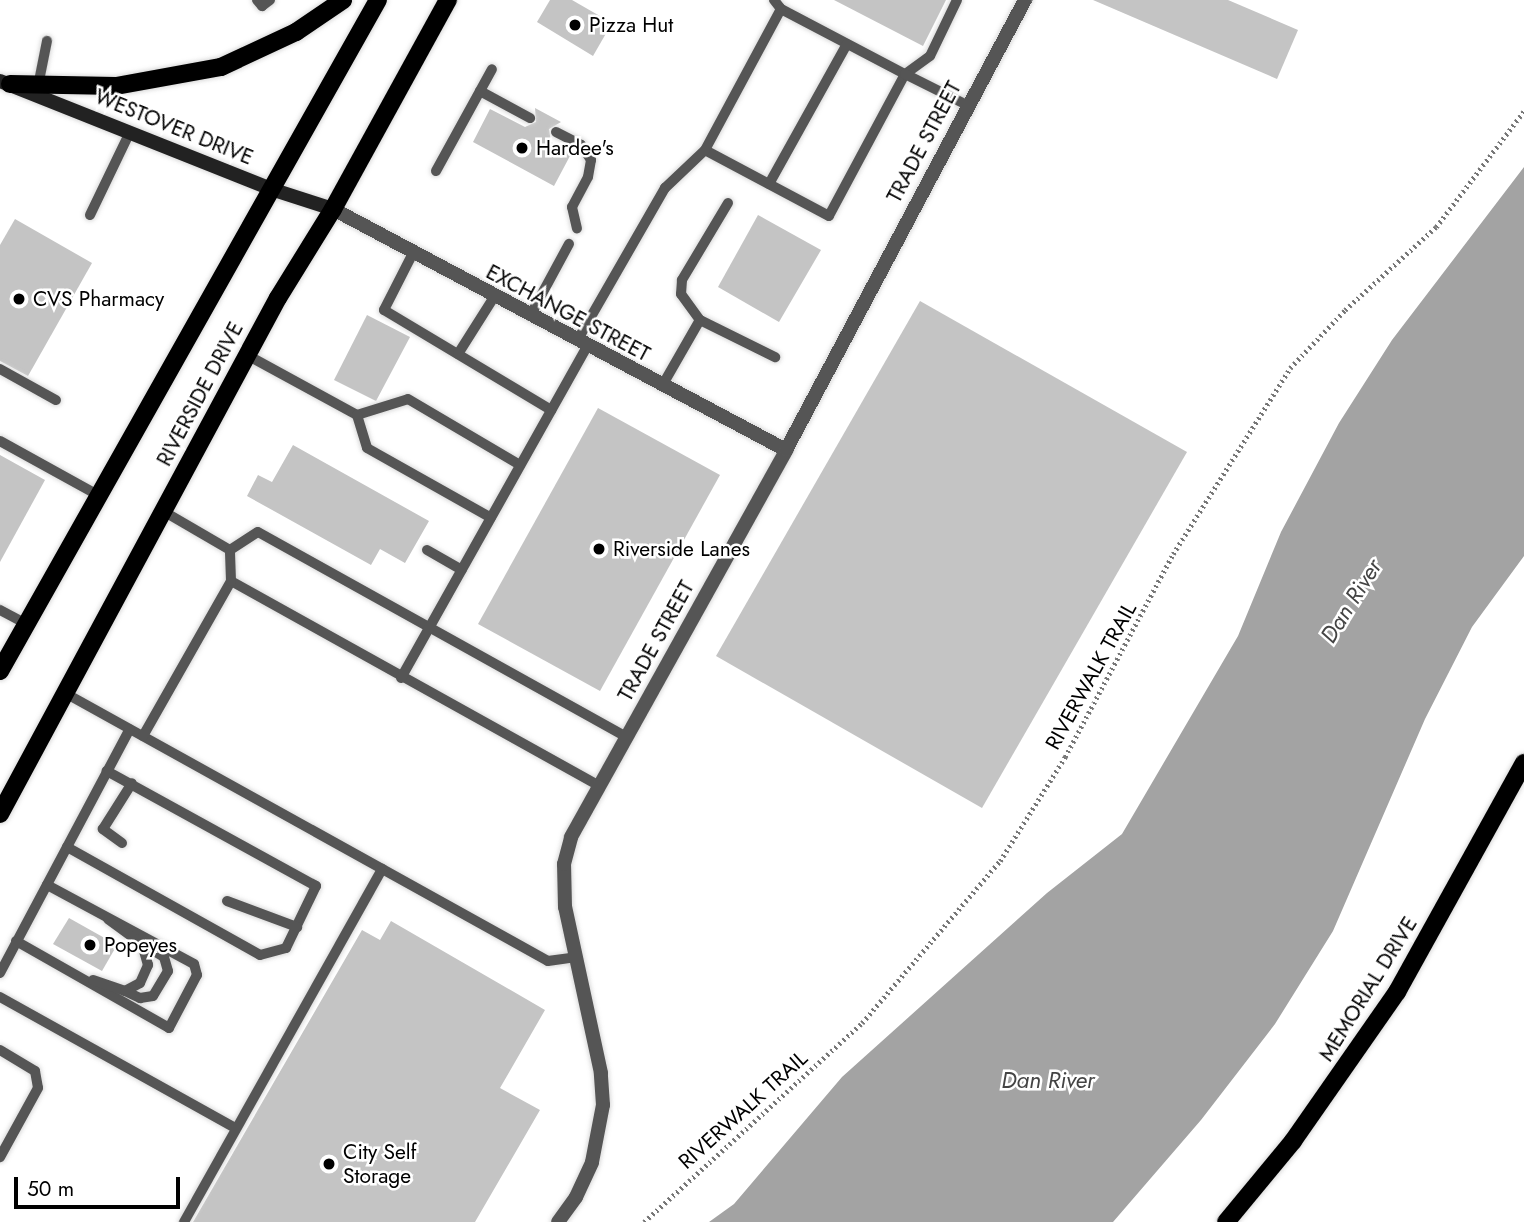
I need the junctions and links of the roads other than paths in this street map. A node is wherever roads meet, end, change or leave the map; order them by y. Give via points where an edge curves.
1 (257, 0) edge
2 (270, 0) edge
3 (343, 0) edge
4 (378, 0) edge
5 (447, 0) edge
6 (957, 0) edge
7 (1025, 0) edge
8 (777, 4) edge
9 (47, 41) dead end
10 (847, 44) junction
11 (492, 69) dead end
12 (905, 74) junction
13 (5, 82) edge
14 (38, 86) junction
15 (480, 91) junction
16 (967, 105) junction
17 (530, 118) dead end
18 (130, 132) junction
19 (556, 132) dead end
20 (705, 150) junction
21 (436, 171) dead end
22 (769, 184) junction
23 (271, 189) junction
24 (728, 202) dead end
25 (333, 209) junction
26 (90, 215) dead end
27 (578, 228) dead end
28 (569, 244) dead end
29 (413, 253) junction
30 (494, 297) junction
31 (530, 316) junction
32 (700, 320) junction
33 (582, 344) junction
34 (458, 354) junction
35 (247, 355) junction
36 (775, 357) dead end
37 (0, 369) edge
38 (662, 386) junction
39 (56, 400) dead end
40 (551, 410) junction
41 (357, 415) junction
42 (0, 441) edge
43 (786, 450) junction
44 (520, 465) junction
45 (98, 495) junction
46 (163, 511) junction
47 (491, 518) junction
48 (230, 550) junction
49 (427, 550) dead end
50 (462, 570) junction
51 (231, 581) junction
52 (0, 610) edge
53 (26, 624) junction
54 (429, 628) junction
55 (0, 671) edge
56 (401, 678) junction
57 (65, 693) junction
58 (130, 729) junction
59 (143, 736) junction
60 (627, 737) junction
61 (1524, 763) edge
62 (107, 771) junction
63 (132, 783) junction
64 (600, 786) junction
65 (0, 814) edge
66 (122, 843) dead end
67 (67, 847) junction
68 (382, 869) junction
69 (47, 885) junction
70 (227, 901) dead end
71 (96, 909) junction
72 (297, 927) junction
73 (16, 940) junction
74 (142, 944) junction
75 (575, 957) junction
76 (0, 973) edge
77 (72, 973) junction
78 (125, 991) junction
79 (0, 997) edge
80 (0, 1050) edge
81 (234, 1128) junction
82 (0, 1157) edge
83 (184, 1222) edge
84 (558, 1222) edge
85 (1226, 1222) edge

1 - 2 lane via 262,6
3 - 14 main road via 296,32 221,67 116,86
4 - 23 main road, RIVERSIDE DRIVE
5 - 25 main road, RIVERSIDE DRIVE
6 - 12 lane via 930,56
7 - 16 street, TRADE STREET
8 - 10 lane
8 - 20 lane
9 - 14 lane
10 - 12 lane
10 - 22 lane
11 - 15 lane
12 - 16 lane
12 - 22 lane via 829,216
13 - 14 main road
13 - 18 main road, WESTOVER DRIVE
15 - 17 lane
15 - 21 lane
16 - 43 street, TRADE STREET
18 - 23 main road, WESTOVER DRIVE
18 - 26 lane
19 - 27 lane via 581,145 591,160 588,177 572,207
20 - 22 lane
20 - 33 lane via 665,188
23 - 25 main road, WESTOVER DRIVE
23 - 45 main road, RIVERSIDE DRIVE
24 - 32 lane via 682,280 681,294
25 - 29 street, EXCHANGE STREET
25 - 35 main road, RIVERSIDE DRIVE
28 - 31 lane
29 - 30 street, EXCHANGE STREET
29 - 34 lane via 384,310
30 - 31 street, EXCHANGE STREET
30 - 34 lane
31 - 33 street, EXCHANGE STREET
32 - 36 lane
32 - 38 lane
33 - 38 street, EXCHANGE STREET
33 - 40 lane
34 - 40 lane
35 - 41 lane
35 - 46 main road, RIVERSIDE DRIVE
37 - 39 lane
38 - 43 street, EXCHANGE STREET
40 - 44 lane
41 - 44 lane via 408,399
41 - 47 lane via 367,448
42 - 45 lane
43 - 60 street, TRADE STREET
44 - 47 lane
45 - 53 main road, RIVERSIDE DRIVE
46 - 48 lane
46 - 57 main road, RIVERSIDE DRIVE
47 - 50 lane
48 - 51 lane
48 - 54 lane via 258,532
49 - 50 lane
50 - 54 lane
51 - 56 lane
51 - 59 lane
52 - 53 lane
53 - 55 main road, RIVERSIDE DRIVE
54 - 56 lane
54 - 60 lane
56 - 64 lane
57 - 58 lane
57 - 65 main road, RIVERSIDE DRIVE
58 - 59 lane
58 - 62 lane
59 - 68 lane
60 - 64 street, TRADE STREET
61 - 85 main road, MEMORIAL DRIVE via 1382,1014 1293,1141
62 - 63 lane
62 - 67 lane
63 - 66 lane via 103,829
63 - 72 lane via 316,886
64 - 75 street, TRADE STREET via 571,837 564,864 565,907
67 - 69 lane
67 - 72 lane via 260,956 286,948
68 - 75 lane via 548,961
68 - 81 lane
69 - 71 lane
69 - 73 lane
70 - 72 lane
71 - 74 lane
71 - 77 lane via 186,956 197,975 169,1028
73 - 76 lane
73 - 77 lane
74 - 78 lane via 148,965 140,983
74 - 78 lane via 164,957 168,971 153,996 141,998
75 - 84 street, TRADE STREET via 601,1073 603,1105 592,1163
77 - 78 lane
79 - 81 lane
80 - 82 lane via 35,1071 38,1088
81 - 83 lane

